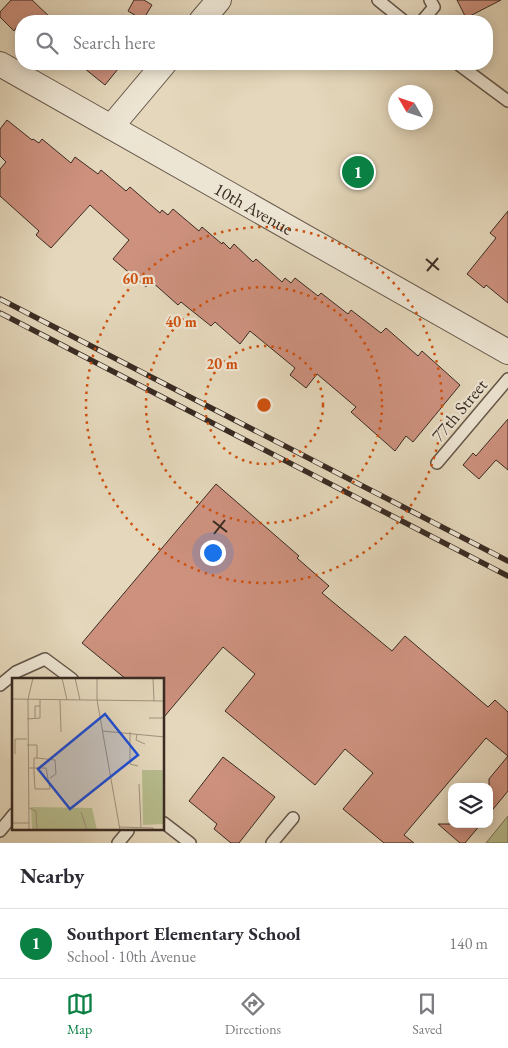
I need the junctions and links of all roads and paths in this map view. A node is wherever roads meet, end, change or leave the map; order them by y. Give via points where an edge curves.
1 (219, 0) edge
2 (378, 0) edge
3 (432, 4) edge
4 (206, 15) edge
5 (397, 15) edge
6 (426, 15) edge
7 (0, 64) edge
8 (159, 70) edge
9 (466, 70) edge
10 (508, 101) edge
11 (111, 127) junction
12 (508, 352) edge
13 (508, 379) edge
14 (437, 463) dead end
15 (71, 678) edge
16 (0, 685) edge
17 (12, 816) edge
18 (292, 818) dead end
19 (165, 825) edge
20 (127, 830) edge
21 (0, 831) edge
22 (118, 843) edge
23 (190, 843) edge
24 (272, 843) edge

1 - 4 street
2 - 5 lane
3 - 6 lane
7 - 11 street, 10th Avenue
8 - 11 street
9 - 10 lane
11 - 12 street, 10th Avenue
13 - 14 lane, 77th Street
15 - 16 lane via 45,659 16,672
17 - 21 lane
18 - 24 lane
19 - 23 lane
20 - 22 lane

